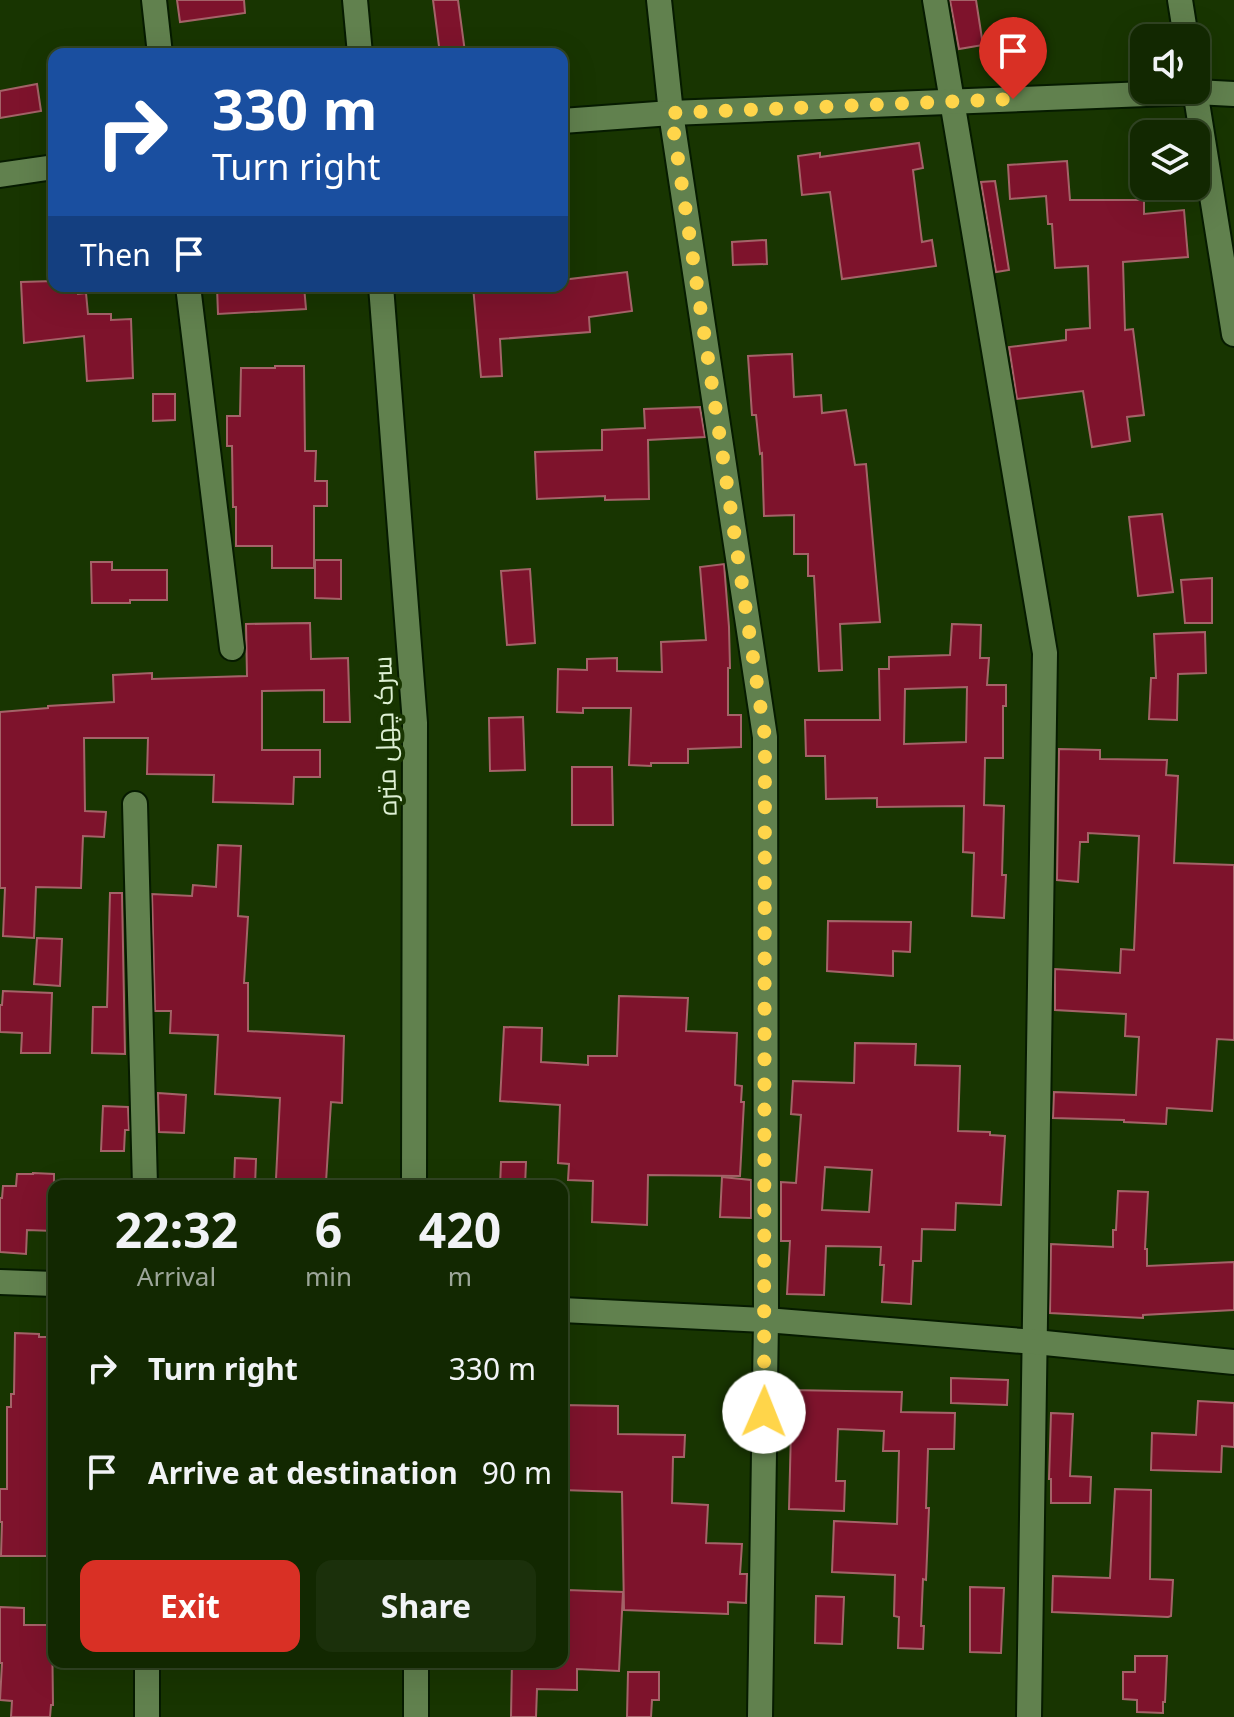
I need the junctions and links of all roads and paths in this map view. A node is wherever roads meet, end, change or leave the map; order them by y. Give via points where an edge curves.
1 (154, 0) edge
2 (355, 0) edge
3 (659, 0) edge
4 (935, 0) edge
5 (1180, 0) edge
6 (1184, 24) edge
7 (159, 48) edge
8 (359, 48) edge
9 (1210, 92) edge
10 (1130, 94) edge
11 (1234, 94) edge
12 (952, 101) junction
13 (1198, 104) edge
14 (671, 113) junction
15 (568, 121) edge
16 (48, 168) edge
17 (0, 175) edge
18 (189, 292) edge
19 (381, 292) edge
20 (1234, 334) edge
21 (232, 648) dead end
22 (135, 804) dead end
23 (145, 1180) edge
24 (414, 1180) edge
25 (0, 1282) edge
26 (48, 1284) edge
27 (568, 1310) edge
28 (766, 1320) junction
29 (1035, 1342) junction
30 (1234, 1362) edge
31 (147, 1668) edge
32 (416, 1668) edge
33 (147, 1717) edge
34 (416, 1717) edge
35 (760, 1717) edge
36 (1029, 1717) edge

1 - 7 street
2 - 8 street
3 - 14 street
4 - 12 street
5 - 6 street
9 - 11 street
10 - 12 street
12 - 14 street
12 - 29 street via 1045,653
13 - 20 street
14 - 15 street
14 - 28 street via 765,737
16 - 17 street
18 - 21 street
19 - 24 street, سرک چهل متره via 415,723
22 - 23 street
25 - 26 street
27 - 28 street
28 - 29 street
28 - 35 street
29 - 30 street
29 - 36 street
31 - 33 street
32 - 34 street

